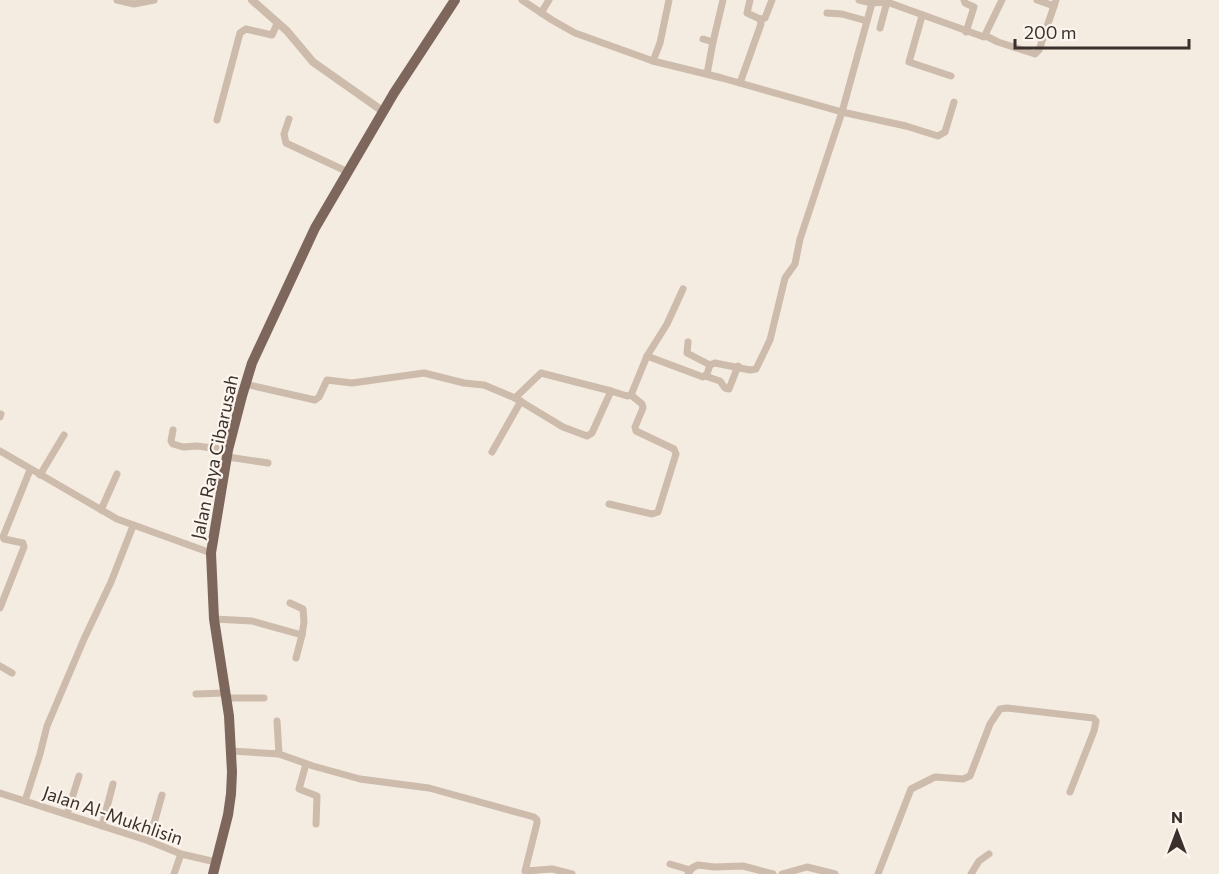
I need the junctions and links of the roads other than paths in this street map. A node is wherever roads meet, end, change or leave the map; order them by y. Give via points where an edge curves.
1 (117, 0) edge
2 (154, 0) edge
3 (252, 0) edge
4 (456, 0) edge
5 (522, 0) edge
6 (549, 0) edge
7 (669, 0) edge
8 (723, 0) edge
9 (750, 0) edge
10 (772, 0) edge
11 (860, 0) edge
12 (964, 0) edge
13 (1002, 0) edge
14 (1037, 0) edge
15 (888, 1) edge
16 (872, 3) junction
17 (1055, 3) edge
18 (541, 13) junction
19 (827, 13) dead end
20 (922, 16) junction
21 (760, 19) junction
22 (867, 21) junction
23 (277, 24) junction
24 (880, 28) dead end
25 (966, 32) junction
26 (986, 36) junction
27 (703, 39) dead end
28 (713, 42) junction
29 (653, 61) junction
30 (706, 74) junction
31 (951, 76) dead end
32 (740, 83) junction
33 (954, 102) dead end
34 (384, 112) junction
35 (842, 112) junction
36 (289, 119) dead end
37 (217, 120) dead end
38 (348, 172) junction
39 (683, 289) dead end
40 (688, 342) dead end
41 (647, 356) junction
42 (710, 365) junction
43 (738, 366) junction
44 (705, 376) junction
45 (245, 384) junction
46 (611, 391) junction
47 (631, 394) junction
48 (518, 400) junction
49 (173, 429) dead end
50 (64, 435) dead end
51 (0, 451) edge
52 (492, 452) dead end
53 (228, 454) junction
54 (268, 463) dead end
55 (30, 470) junction
56 (117, 474) dead end
57 (40, 475) junction
58 (609, 504) dead end
59 (101, 510) junction
60 (133, 526) junction
61 (211, 553) junction
62 (290, 603) dead end
63 (0, 608) edge
64 (214, 619) junction
65 (302, 635) junction
66 (296, 658) dead end
67 (0, 666) edge
68 (12, 673) dead end
69 (196, 694) dead end
70 (226, 696) junction
71 (264, 698) dead end
72 (277, 721) dead end
73 (231, 751) junction
74 (279, 754) junction
75 (306, 764) junction
76 (79, 776) dead end
77 (113, 784) dead end
78 (1070, 792) dead end
79 (0, 793) edge
80 (162, 795) dead end
81 (25, 801) junction
82 (67, 814) junction
83 (316, 824) dead end
84 (102, 825) junction
85 (149, 841) junction
86 (181, 854) junction
87 (989, 854) dead end
88 (216, 862) junction
89 (669, 864) dead end
90 (689, 872) edge
91 (174, 874) edge
92 (213, 874) edge
93 (572, 874) edge
94 (773, 874) edge
95 (782, 874) edge
96 (835, 874) edge
97 (879, 874) edge
98 (971, 874) edge

1 - 2 street via 134,4
3 - 23 street
4 - 34 main road, Jalan Raya Cibarusah
5 - 18 street
6 - 18 street
7 - 29 street
8 - 28 street
9 - 21 street via 747,13
10 - 21 street via 765,18
11 - 16 street
12 - 25 street via 974,7
13 - 26 street
14 - 17 street
15 - 16 street
15 - 20 street
15 - 24 street
16 - 22 street
17 - 26 street via 1040,50 1035,54
18 - 29 street via 575,33
19 - 22 street
20 - 25 street
20 - 31 street via 909,62
21 - 32 street
22 - 35 street
23 - 34 street via 313,62
23 - 37 street via 272,35 246,29 240,33
25 - 26 street
27 - 28 street
28 - 30 street
29 - 30 street
30 - 32 street
32 - 35 street
33 - 35 street via 944,134 939,137
34 - 38 main road, Jalan Raya Cibarusah
35 - 43 street via 795,264 785,278 763,358 754,370
36 - 38 street via 284,134 286,143
38 - 45 main road, Jalan Raya Cibarusah via 315,228
39 - 41 street
40 - 42 street via 687,353
41 - 44 street
41 - 47 street
42 - 43 street
42 - 44 street
43 - 44 street via 729,389
45 - 48 street via 315,400 327,380 352,383 424,373 489,387
45 - 53 main road, Jalan Raya Cibarusah
46 - 47 street
46 - 48 street via 541,373
46 - 48 street via 588,436
47 - 58 street via 643,408 636,431 674,449 676,454 658,512
48 - 52 street
49 - 53 street via 173,444
50 - 57 street
51 - 55 street
53 - 54 street
53 - 61 main road, Jalan Raya Cibarusah
55 - 57 street
55 - 63 street via 3,537 23,543 24,547
56 - 59 street
57 - 59 street
59 - 60 street
60 - 61 street
60 - 81 street via 47,726
61 - 64 main road, Jalan Raya Cibarusah
62 - 65 street via 303,609
64 - 65 street via 252,621
64 - 70 main road, Jalan Raya Cibarusah
65 - 66 street
67 - 68 street
69 - 70 street
70 - 71 street
70 - 73 main road, Jalan Raya Cibarusah
72 - 74 street
73 - 74 street
73 - 88 main road, Jalan Raya Cibarusah via 231,794
74 - 75 street
75 - 83 street via 299,789 317,797
75 - 93 street via 364,780 429,788 534,817 537,823 524,871 552,869
76 - 82 street
77 - 84 street
78 - 97 street via 1096,721 1000,709 970,776 938,776 911,789
79 - 81 street, Jalan Al-Mukhlisin
80 - 85 street
81 - 82 street, Jalan Al-Mukhlisin
82 - 84 street, Jalan Al-Mukhlisin
84 - 85 street, Jalan Al-Mukhlisin
85 - 86 street, Jalan Al-Mukhlisin
86 - 88 street, Jalan Al-Mukhlisin
86 - 91 street
87 - 98 street
88 - 92 main road, Jalan Raya Cibarusah
89 - 90 street
90 - 94 street via 698,865 735,865
95 - 96 street via 807,867

